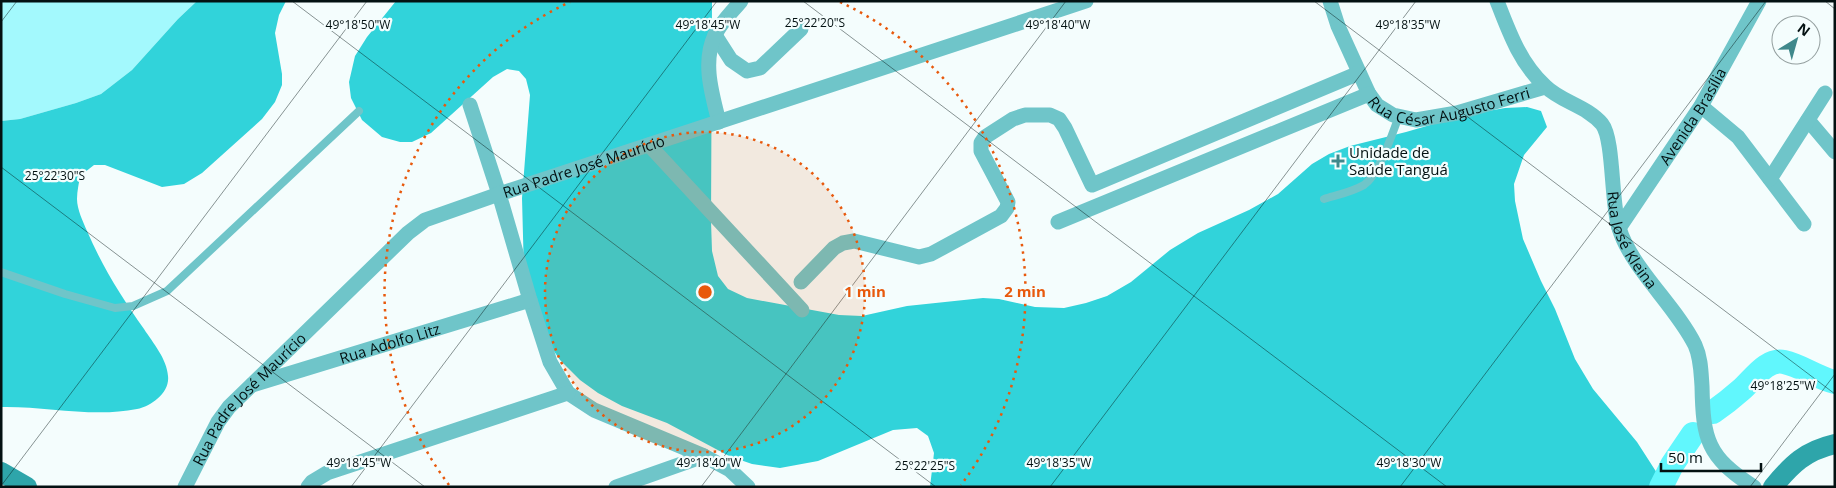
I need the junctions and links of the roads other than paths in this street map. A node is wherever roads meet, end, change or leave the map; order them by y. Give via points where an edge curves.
1 (741, 1) edge
2 (1086, 1) edge
3 (1330, 1) edge
4 (1497, 1) edge
5 (1759, 1) edge
6 (801, 29) dead end
7 (715, 36) junction
8 (1359, 74) junction
9 (1545, 87) junction
10 (1825, 93) dead end
11 (1369, 94) junction
12 (470, 105) dead end
13 (1701, 106) junction
14 (359, 111) dead end
15 (1399, 116) junction
16 (1808, 120) junction
17 (719, 122) junction
18 (649, 145) junction
19 (1835, 152) edge
20 (1770, 179) junction
21 (499, 194) junction
22 (1324, 199) dead end
23 (1058, 222) dead end
24 (1804, 224) dead end
25 (1619, 228) junction
26 (1, 272) edge
27 (801, 282) dead end
28 (530, 300) junction
29 (802, 310) dead end
30 (249, 386) junction
31 (568, 393) junction
32 (1835, 444) edge
33 (704, 456) junction
34 (1, 472) edge
35 (27, 487) edge
36 (185, 487) edge
37 (308, 487) edge
38 (616, 487) edge
39 (748, 487) edge
40 (1754, 487) edge
41 (1773, 487) edge

1 - 7 street
2 - 17 street, Rua Padre José Maurício
3 - 8 street, Rua César Augusto Ferri
4 - 9 street, Rua José Kleina via 1519,56
5 - 13 street, Avenida Brasília
6 - 7 street via 760,68 747,71 731,60
7 - 17 street via 709,83
8 - 11 street, Rua César Augusto Ferri
8 - 27 street via 1092,185 1059,119 1050,115 1026,115 1013,119 984,137 981,143 981,151 1008,202 1001,216 931,254 919,257 854,241 843,243
9 - 15 street, Rua César Augusto Ferri via 1457,113 1416,120
9 - 25 street, Rua José Kleina via 1590,113 1602,124 1608,138
10 - 16 street
11 - 15 street, Rua César Augusto Ferri via 1377,105
11 - 23 street
12 - 21 street
13 - 20 street via 1732,130
13 - 25 street, Avenida Brasília
14 - 26 lane via 167,291 133,306 115,308
15 - 22 lane via 1369,181
16 - 19 street
16 - 20 street
17 - 18 street, Rua Padre José Maurício
18 - 21 street, Rua Padre José Maurício
18 - 29 street
20 - 24 street
21 - 28 street
21 - 30 street, Rua Padre José Maurício via 425,220 408,233
25 - 40 street, Rua José Kleina via 1630,252 1687,329 1696,348 1701,368 1703,422 1714,454 1728,469
28 - 30 street, Rua Adolfo Litz
28 - 31 street via 550,362
30 - 36 street, Rua Padre José Maurício via 218,422
31 - 33 street via 594,410
31 - 37 street via 327,473
32 - 41 street via 1802,456
33 - 38 street
33 - 39 street via 730,470
34 - 35 street

